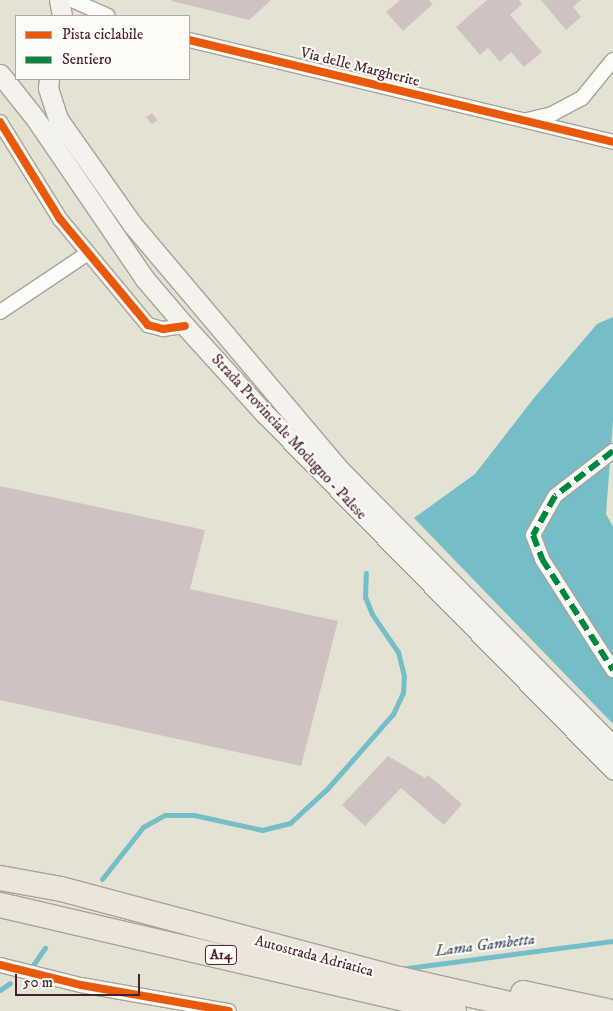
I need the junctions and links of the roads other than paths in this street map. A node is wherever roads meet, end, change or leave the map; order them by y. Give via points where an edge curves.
1 (59, 0) edge
2 (72, 0) edge
3 (62, 15) edge
4 (106, 15) edge
5 (190, 40) edge
6 (613, 60) edge
7 (0, 66) edge
8 (15, 69) edge
9 (0, 74) edge
10 (49, 80) edge
11 (524, 120) junction
12 (0, 122) edge
13 (613, 142) edge
14 (88, 253) junction
15 (0, 312) edge
16 (185, 326) junction
17 (613, 451) edge
18 (613, 670) edge
19 (613, 746) edge
20 (613, 770) edge
21 (0, 878) edge
22 (0, 905) edge
23 (0, 965) edge
24 (401, 975) junction
25 (448, 1010) edge
26 (229, 1011) edge
27 (542, 1011) edge
28 (607, 1011) edge

1 - 3 main road
2 - 4 street
5 - 11 street, Via delle Margherite
6 - 11 street via 582,98 552,114
7 - 8 main road
9 - 16 main road, Strada Provinciale Modugno - Palese via 35,118 144,278
10 - 19 main road, Strada Provinciale Modugno - Palese via 48,88 58,119 132,224 338,468
11 - 13 street, Via delle Margherite
12 - 14 street via 60,219
14 - 15 street
14 - 16 street via 148,325 163,330
16 - 20 main road, Strada Provinciale Modugno - Palese via 264,414
17 - 18 street via 555,496 533,535 542,559
21 - 24 highway, Autostrada Adriatica / A14 via 61,889 365,970
22 - 25 highway, Autostrada Adriatica / A14
23 - 26 street via 81,985
24 - 27 highway, A14
24 - 28 highway, A14 via 435,975

